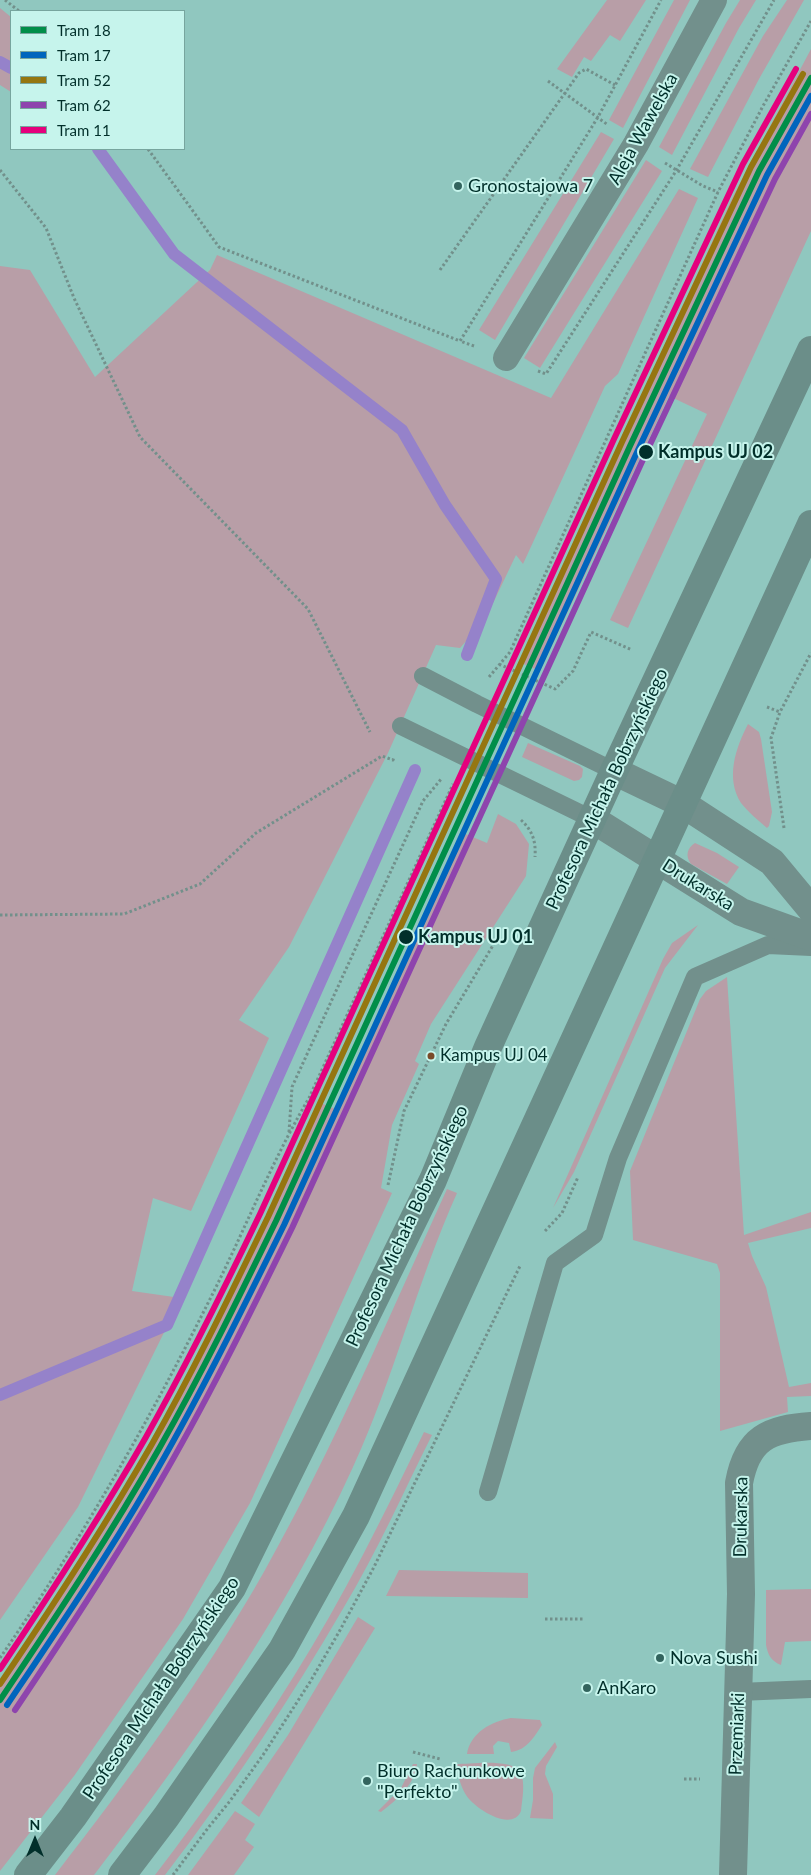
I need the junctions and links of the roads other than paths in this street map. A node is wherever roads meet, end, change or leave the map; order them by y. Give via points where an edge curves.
1 (714, 0) edge
2 (811, 350) edge
3 (506, 358) dead end
4 (811, 524) edge
5 (423, 676) dead end
6 (401, 726) dead end
7 (614, 771) junction
8 (683, 804) junction
9 (592, 819) junction
10 (657, 859) junction
11 (811, 909) edge
12 (811, 937) edge
13 (811, 947) edge
14 (811, 1426) edge
15 (488, 1492) dead end
16 (741, 1594) joint
17 (811, 1689) edge
18 (739, 1692) junction
19 (28, 1875) edge
20 (122, 1875) edge
21 (733, 1875) edge

1 - 3 street, Aleja Wawelska via 636,144
2 - 7 main road, Profesora Michała Bobrzyńskiego
4 - 8 main road
5 - 7 lane
6 - 9 lane
7 - 8 street
7 - 9 main road, Profesora Michała Bobrzyńskiego
8 - 10 main road
8 - 11 street via 772,862
9 - 10 street, Drukarska
9 - 19 main road, Profesora Michała Bobrzyńskiego via 488,1048 433,1180 232,1588
10 - 12 street, Drukarska via 741,912
10 - 20 main road via 356,1516 282,1650
13 - 15 lane via 768,945 695,977 618,1158 594,1235 555,1263
14 - 16 street, Drukarska via 783,1429 765,1437 756,1443 742,1467 739,1483
16 - 18 street, Przemiarki
17 - 18 lane
18 - 21 street, Przemiarki

